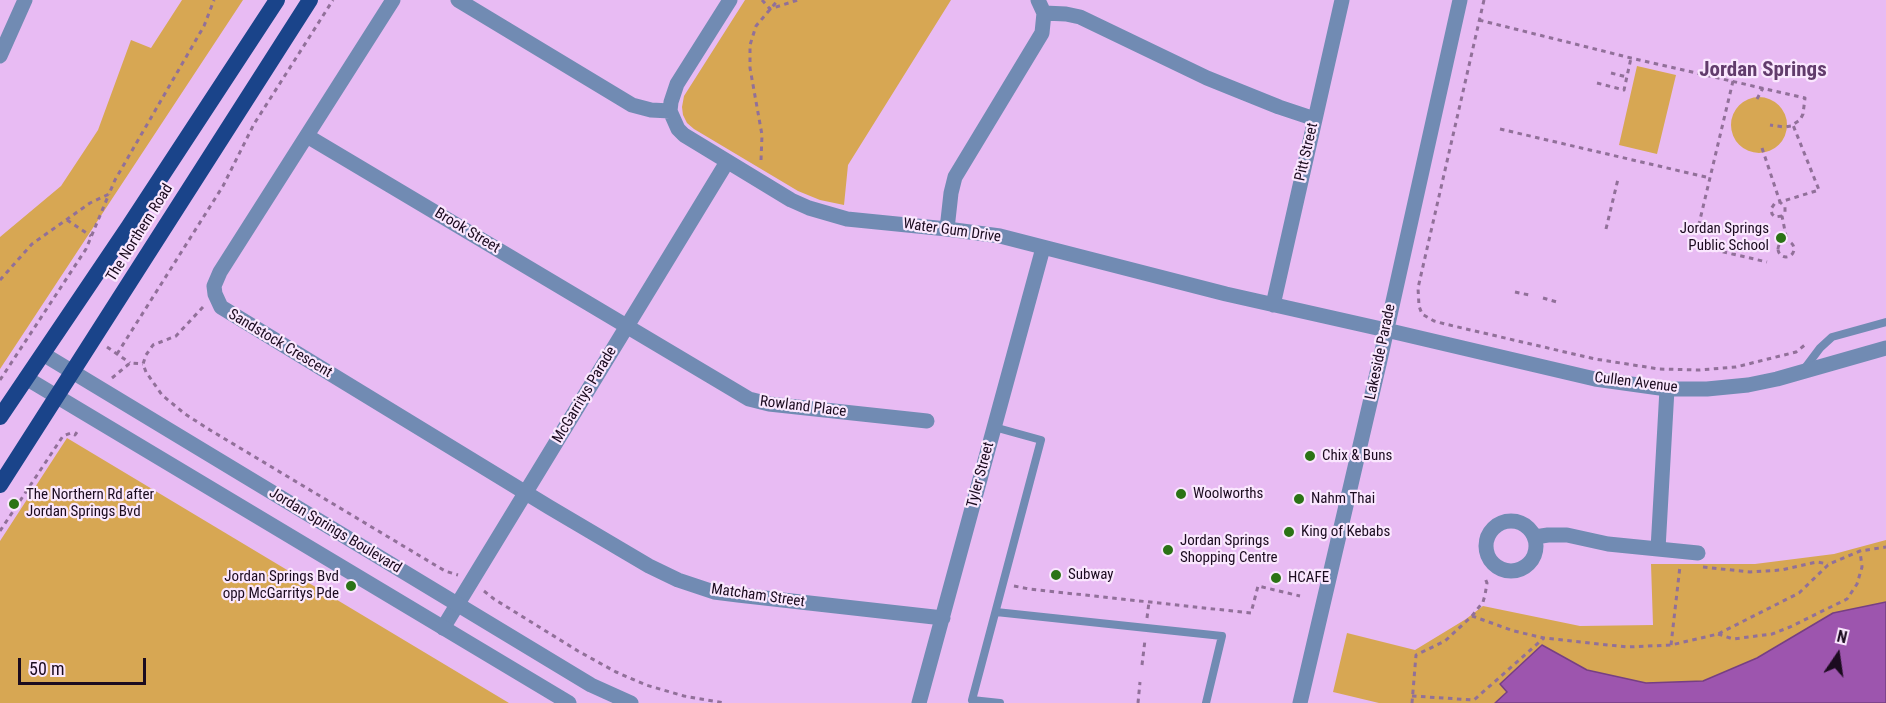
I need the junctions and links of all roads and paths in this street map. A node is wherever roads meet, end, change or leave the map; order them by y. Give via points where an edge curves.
1 (25, 0) edge
2 (214, 0) edge
3 (277, 0) edge
4 (310, 0) edge
5 (333, 0) edge
6 (393, 0) edge
7 (458, 0) edge
8 (730, 0) edge
9 (762, 0) edge
10 (778, 0) edge
11 (798, 0) edge
12 (1342, 0) edge
13 (1460, 0) edge
14 (1484, 0) edge
15 (1041, 6) edge
16 (770, 9) junction
17 (1479, 20) junction
18 (0, 56) edge
19 (1631, 58) junction
20 (1611, 73) dead end
21 (1627, 77) junction
22 (1733, 81) junction
23 (1598, 83) dead end
24 (1763, 88) junction
25 (1757, 99) dead end
26 (670, 111) junction
27 (1315, 119) junction
28 (1770, 125) dead end
29 (1793, 125) junction
30 (1500, 129) dead end
31 (307, 136) junction
32 (1762, 148) dead end
33 (761, 160) dead end
34 (727, 162) junction
35 (1710, 178) junction
36 (1618, 179) dead end
37 (109, 194) junction
38 (1780, 202) junction
39 (1782, 216) junction
40 (67, 220) junction
41 (947, 229) junction
42 (1606, 229) dead end
43 (92, 236) junction
44 (1787, 241) junction
45 (1043, 248) junction
46 (1767, 262) dead end
47 (9, 270) junction
48 (0, 273) edge
49 (0, 280) edge
50 (1515, 292) dead end
51 (1529, 295) dead end
52 (1543, 298) dead end
53 (216, 301) junction
54 (1557, 302) dead end
55 (1273, 305) junction
56 (1886, 322) edge
57 (626, 327) junction
58 (1386, 330) junction
59 (1811, 340) dead end
60 (1886, 348) edge
61 (43, 354) junction
62 (130, 363) junction
63 (143, 364) junction
64 (1803, 372) junction
65 (73, 373) junction
66 (113, 376) dead end
67 (26, 378) junction
68 (0, 380) edge
69 (1667, 389) junction
70 (57, 397) junction
71 (0, 417) edge
72 (927, 421) dead end
73 (994, 427) junction
74 (78, 431) dead end
75 (0, 485) edge
76 (525, 493) junction
77 (0, 531) edge
78 (1535, 537) dead end
79 (1886, 547) edge
80 (1658, 549) junction
81 (1860, 551) junction
82 (1693, 557) junction
83 (1829, 564) junction
84 (462, 578) dead end
85 (1485, 578) dead end
86 (1012, 585) dead end
87 (480, 589) dead end
88 (1157, 595) dead end
89 (1300, 596) dead end
90 (1149, 602) junction
91 (1157, 603) junction
92 (458, 605) junction
93 (996, 612) junction
94 (1472, 616) junction
95 (943, 618) junction
96 (1147, 620) dead end
97 (444, 628) junction
98 (1718, 634) junction
99 (1145, 637) dead end
100 (1544, 638) junction
101 (1671, 645) junction
102 (1142, 665) dead end
103 (1140, 682) dead end
104 (1412, 696) junction
105 (604, 698) edge
106 (569, 703) edge
107 (631, 703) edge
108 (724, 703) edge
109 (919, 703) edge
110 (1000, 703) edge
111 (1138, 703) edge
112 (1206, 703) edge
113 (1300, 703) edge
114 (1412, 703) edge

1 - 18 street
2 - 37 path via 204,26
3 - 61 highway, The Northern Road
4 - 65 highway, The Northern Road
5 - 62 path via 250,130 223,186 115,353
6 - 31 street, Sandstock Crescent
7 - 26 street via 632,105
8 - 26 street via 677,84
9 - 16 path
10 - 16 path
11 - 16 path
12 - 27 street, Pitt Street
13 - 58 street, Lakeside Parade
14 - 17 path
15 - 27 street via 1080,17 1207,78
15 - 41 street via 1042,33 1038,43 956,177
16 - 33 path via 756,26 749,57 762,135
17 - 19 path
17 - 59 path via 1418,288 1422,316 1595,359 1659,369 1736,367 1796,352
19 - 21 path
19 - 22 path
20 - 21 path
21 - 23 path via 1624,90
22 - 24 path
22 - 35 path
24 - 25 path
24 - 29 path via 1805,98 1803,114
26 - 34 street, Water Gum Drive via 684,135
27 - 55 street, Pitt Street
28 - 29 path
29 - 38 path via 1819,190
30 - 35 path
31 - 53 street, Sandstock Crescent via 220,272 214,286
31 - 57 street, Brook Street
32 - 38 path
34 - 41 street, Water Gum Drive via 791,200 827,214
34 - 57 street, McGarritys Parade
35 - 46 path via 1694,245
36 - 42 path
37 - 40 path
37 - 43 path
38 - 39 path via 1785,207
38 - 39 path via 1771,211 1775,217
39 - 44 path
40 - 43 path
40 - 47 path via 32,244
41 - 45 street, Water Gum Drive via 1000,236
43 - 68 path via 49,310
44 - 44 path via 1778,248 1785,257 1794,248
45 - 55 street, Water Gum Drive
45 - 73 street, Tyler Street
47 - 48 path
47 - 49 path
50 - 51 path
52 - 54 path
53 - 63 path via 200,309 176,336 148,349
53 - 76 street, Sandstock Crescent via 228,313
55 - 58 street, Water Gum Drive
56 - 64 lane via 1832,338
57 - 72 street, Rowland Place via 749,399
57 - 76 street, McGarritys Parade
58 - 69 street, Cullen Avenue via 1595,379
58 - 113 street, Lakeside Parade
60 - 64 street, Cullen Avenue
61 - 65 street, Jordan Springs Boulevard
61 - 67 highway, The Northern Road
62 - 63 path
62 - 66 path
63 - 84 path via 162,395 185,414
64 - 69 street, Cullen Avenue via 1748,385
65 - 70 highway, The Northern Road
65 - 92 street, Jordan Springs Boulevard
67 - 70 street, Jordan Springs Boulevard
67 - 71 highway, The Northern Road
69 - 80 street
70 - 75 highway, The Northern Road
70 - 97 street, Jordan Springs Boulevard
73 - 93 lane via 1041,440
73 - 95 street, Tyler Street
74 - 77 path via 75,435 61,435
76 - 92 street, McGarritys Parade
76 - 95 street, Matcham Street via 649,566 695,586 738,595
78 - 80 street via 1567,535
79 - 81 path
80 - 82 street
81 - 83 path
81 - 98 path via 1862,567 1847,599 1772,634 1733,639
82 - 83 path via 1750,572 1817,562
82 - 101 path
83 - 98 path via 1799,593
85 - 94 path via 1483,602
86 - 90 path
87 - 108 path via 616,672 656,688
88 - 91 path
89 - 91 path via 1258,586 1251,613
90 - 91 path
90 - 96 path
92 - 97 street, McGarritys Parade
92 - 105 street, Jordan Springs Boulevard via 591,685
93 - 110 lane via 972,700
93 - 112 lane via 1222,636
94 - 100 path
94 - 104 path via 1445,641 1416,655
95 - 109 street, Tyler Street
97 - 106 street, Jordan Springs Boulevard
98 - 101 path
99 - 102 path
100 - 101 path via 1627,647
100 - 104 path via 1474,700
103 - 111 path
104 - 114 path
105 - 107 street, Jordan Springs Boulevard

